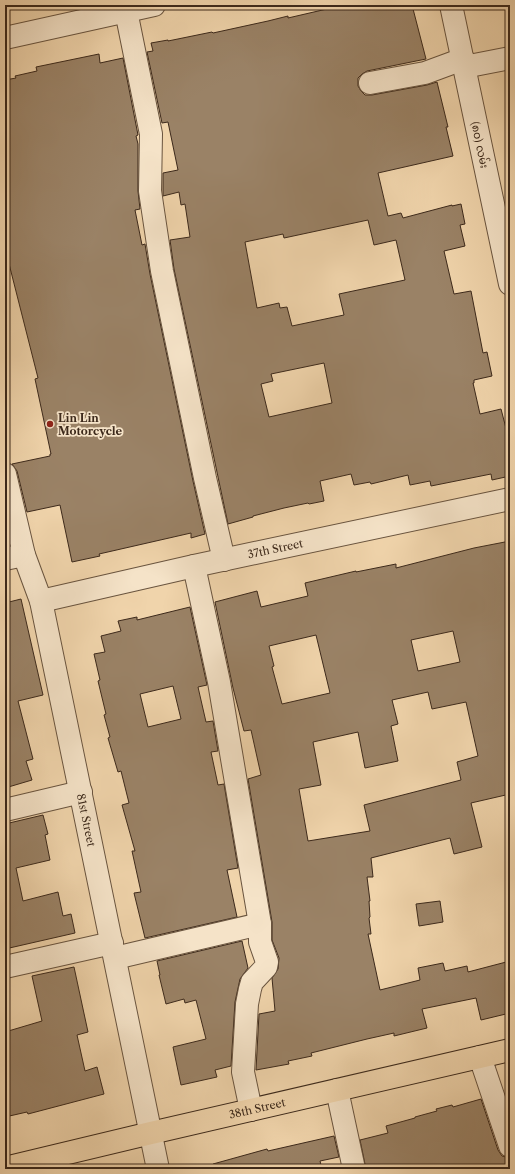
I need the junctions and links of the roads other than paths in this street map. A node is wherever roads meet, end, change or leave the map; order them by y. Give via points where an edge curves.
1 (154, 5) edge
2 (451, 5) edge
3 (126, 11) junction
4 (5, 38) edge
5 (510, 58) edge
6 (463, 63) junction
7 (370, 83) dead end
8 (510, 284) edge
9 (5, 474) edge
10 (510, 499) edge
11 (14, 557) edge
12 (224, 560) junction
13 (194, 566) junction
14 (41, 601) junction
15 (81, 792) junction
16 (5, 810) edge
17 (260, 924) junction
18 (113, 951) junction
19 (5, 967) edge
20 (510, 1050) edge
21 (480, 1057) junction
22 (338, 1090) junction
23 (251, 1110) junction
24 (151, 1133) junction
25 (510, 1146) edge
26 (33, 1166) edge
27 (5, 1168) edge
28 (158, 1169) edge
29 (354, 1169) edge

1 - 3 street
2 - 6 street, (၈၀) လမ်း
3 - 4 street
3 - 12 street via 151,134 150,191 162,271 204,478
5 - 6 street
6 - 7 street
6 - 8 street, (၈၀) လမ်း
9 - 11 street, 81st Street
10 - 12 street, 37th Street
11 - 14 street, 81st Street
12 - 13 street, 37th Street
13 - 14 street, 37th Street
13 - 17 street via 219,682
14 - 15 street, 81st Street
15 - 16 street
15 - 18 street, 81st Street
17 - 18 street
17 - 23 street via 260,942 267,962 266,968 252,982 250,989 243,1072
18 - 19 street
18 - 24 street, 81st Street
20 - 21 main road, 38th Street
21 - 22 main road, 38th Street
21 - 25 street
22 - 23 main road, 38th Street
22 - 29 street
23 - 24 main road, 38th Street
24 - 26 main road, 38th Street
24 - 28 street, 81st Street
26 - 27 main road, 38th Street

